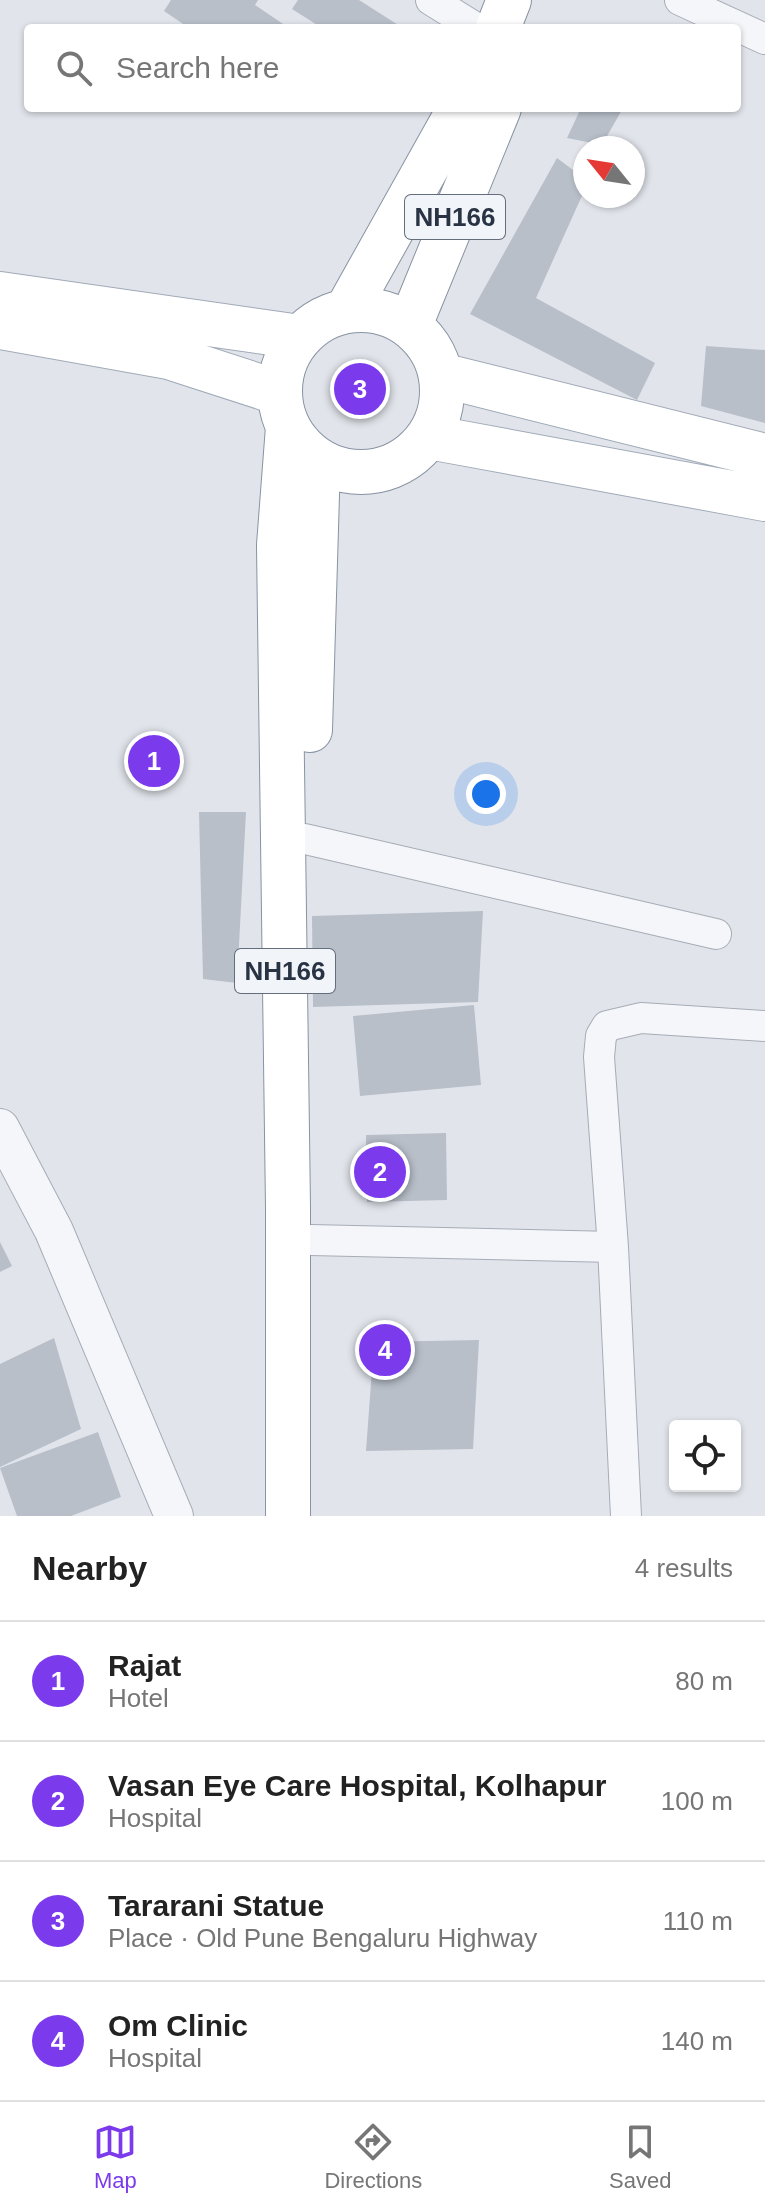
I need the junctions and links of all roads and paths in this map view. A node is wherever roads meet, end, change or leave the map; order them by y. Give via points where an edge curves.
1 (431, 0) edge
2 (509, 0) edge
3 (535, 0) edge
4 (680, 0) edge
5 (470, 24) edge
6 (500, 24) edge
7 (527, 24) edge
8 (732, 24) edge
9 (741, 28) edge
10 (765, 39) edge
11 (458, 112) edge
12 (497, 112) edge
13 (0, 294) edge
14 (347, 310) junction
15 (410, 325) junction
16 (0, 327) edge
17 (300, 337) junction
18 (441, 375) junction
19 (284, 410) junction
20 (429, 437) junction
21 (765, 456) edge
22 (318, 461) junction
23 (765, 499) edge
24 (305, 839) junction
25 (716, 934) dead end
26 (765, 1026) edge
27 (1, 1130) edge
28 (310, 1240) junction
29 (613, 1247) junction
30 (174, 1516) edge
31 (288, 1516) edge
32 (310, 1516) edge
33 (626, 1516) edge

1 - 5 street
2 - 6 main road
3 - 7 main road
4 - 8 street
9 - 10 street
11 - 14 main road, NH166
12 - 15 main road, NH166
13 - 17 main road
14 - 15 main road via 380,312
14 - 17 main road via 321,320
15 - 18 main road via 435,356
16 - 19 main road via 169,357
17 - 19 main road, NH166 via 282,373
18 - 20 main road via 443,396
18 - 21 main road
19 - 22 main road via 295,440
19 - 31 main road, NH166 via 279,545
20 - 22 main road via 404,461 373,472 348,472
20 - 23 main road
22 - 24 main road, NH166
24 - 25 street
24 - 28 main road, NH166
26 - 29 street via 641,1018 607,1026 599,1057
27 - 30 street via 54,1231
28 - 29 street
28 - 32 main road, NH166
29 - 33 street

